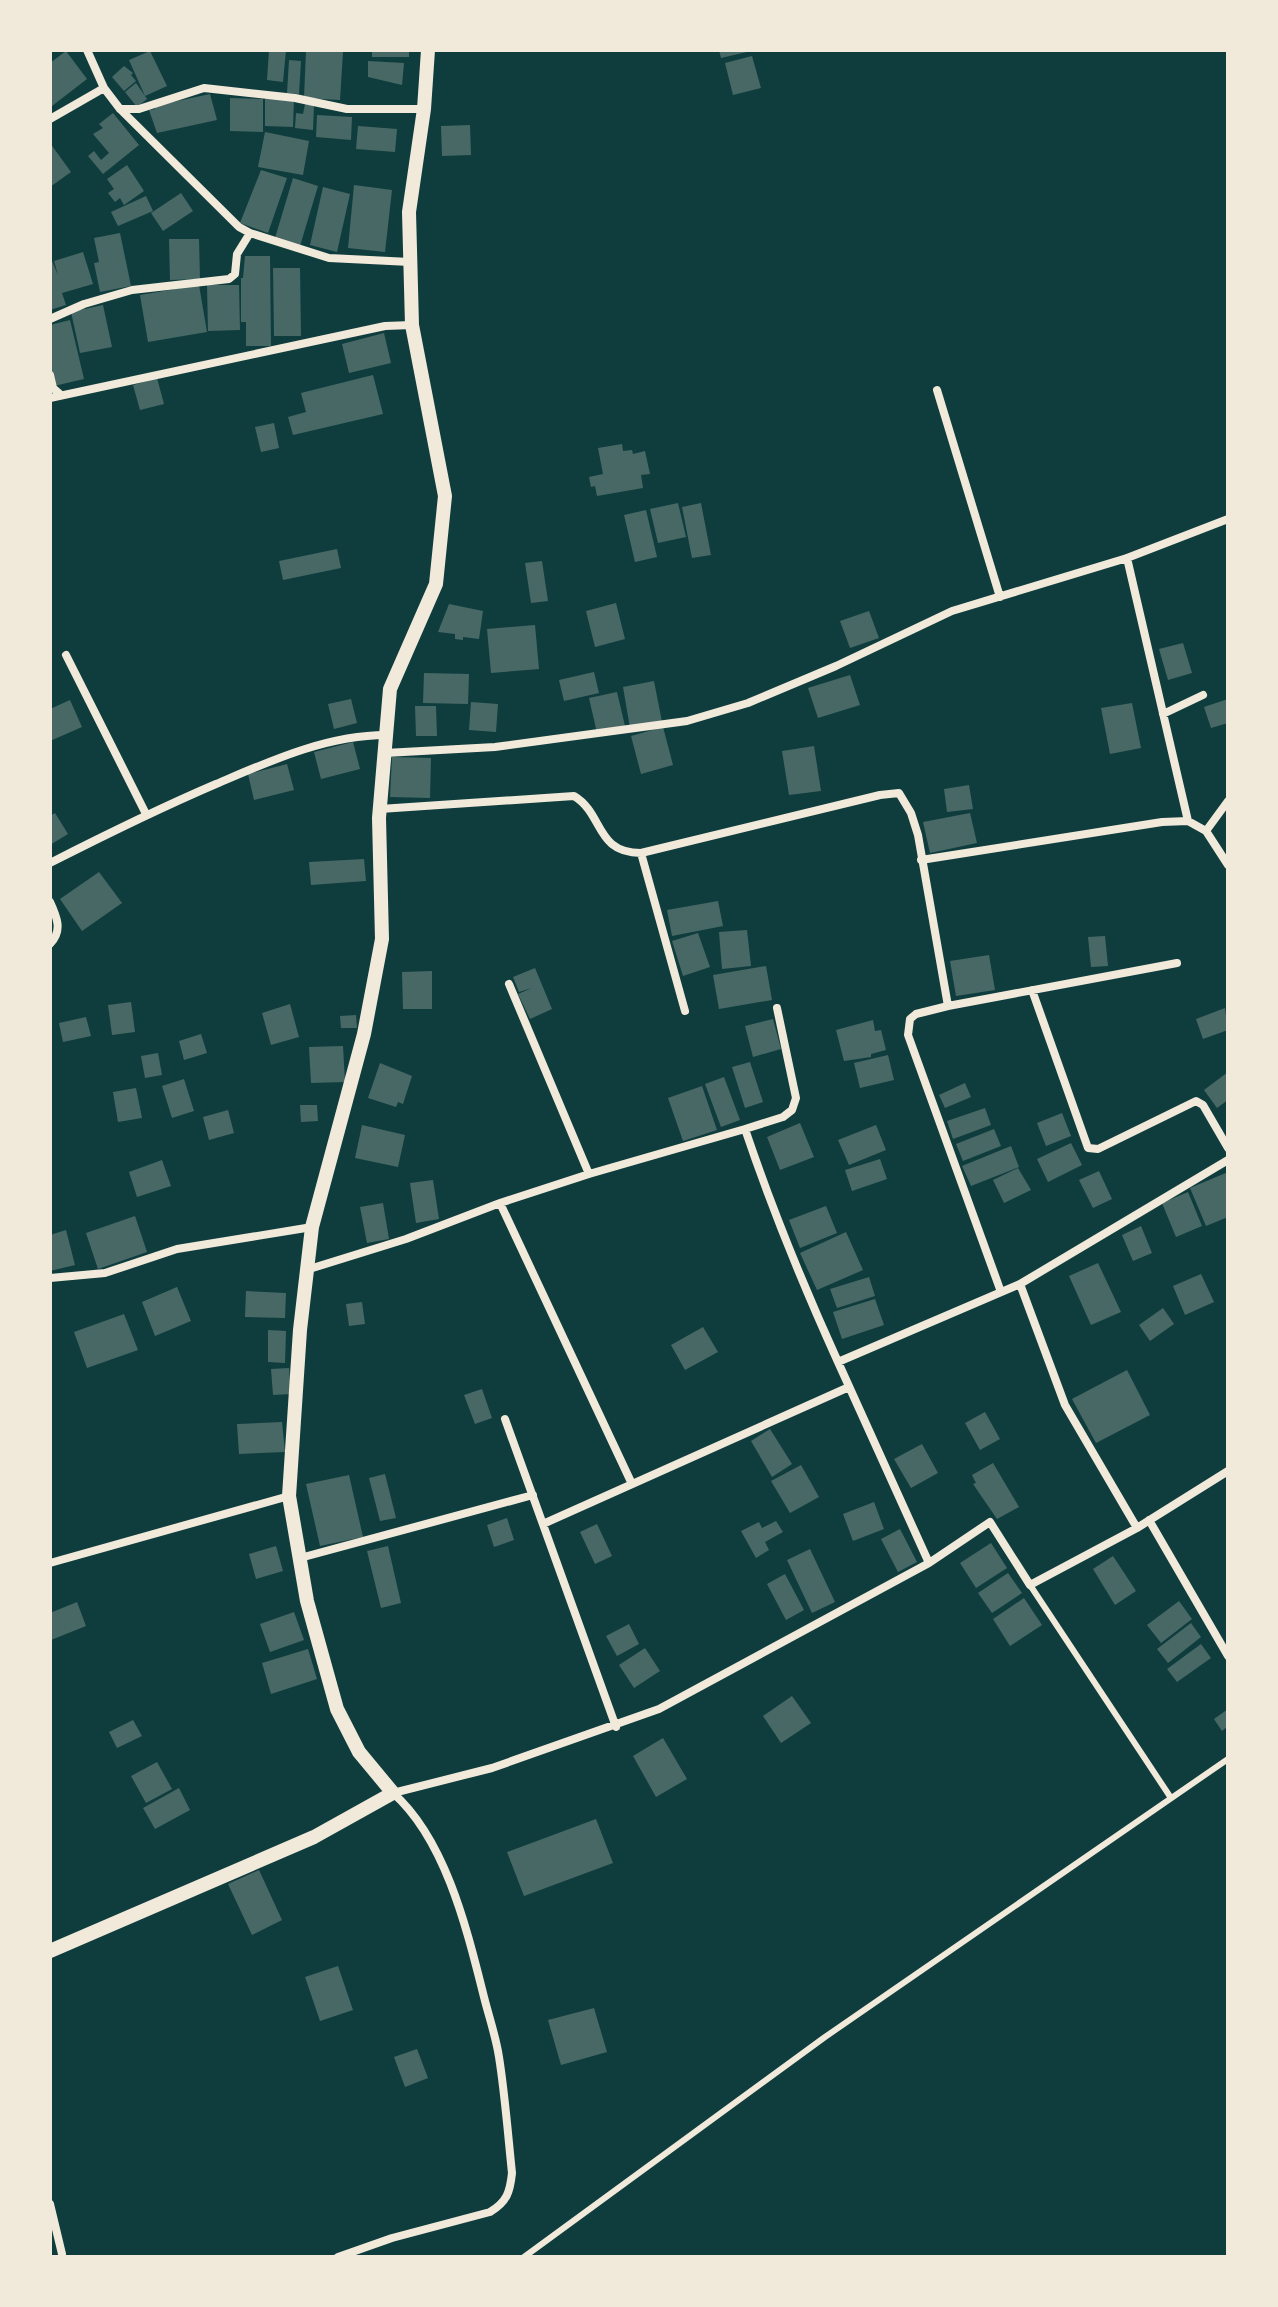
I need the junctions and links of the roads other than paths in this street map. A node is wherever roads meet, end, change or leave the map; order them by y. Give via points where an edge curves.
1 (87, 50) edge
2 (428, 50) edge
3 (104, 88) junction
4 (120, 109) junction
5 (424, 109) junction
6 (50, 119) edge
7 (250, 233) junction
8 (410, 262) junction
9 (50, 319) edge
10 (412, 325) junction
11 (50, 375) edge
12 (937, 390) dead end
13 (61, 395) junction
14 (50, 398) edge
15 (1228, 519) edge
16 (1127, 558) junction
17 (1000, 597) junction
18 (66, 655) dead end
19 (1203, 695) dead end
20 (1163, 714) junction
21 (386, 735) junction
22 (385, 753) junction
23 (1228, 801) edge
24 (380, 809) junction
25 (146, 814) junction
26 (1188, 821) junction
27 (1206, 831) junction
28 (641, 853) junction
29 (921, 860) junction
30 (50, 863) edge
31 (1228, 865) edge
32 (50, 902) edge
33 (50, 944) edge
34 (1177, 963) dead end
35 (509, 984) dead end
36 (1032, 990) junction
37 (948, 1006) junction
38 (777, 1008) dead end
39 (685, 1011) dead end
40 (745, 1129) junction
41 (1228, 1148) edge
42 (1228, 1160) edge
43 (589, 1174) junction
44 (500, 1203) junction
45 (312, 1227) junction
46 (306, 1270) junction
47 (50, 1278) edge
48 (1020, 1284) junction
49 (1001, 1292) junction
50 (838, 1362) junction
51 (849, 1387) junction
52 (505, 1419) dead end
53 (1228, 1471) edge
54 (632, 1484) junction
55 (533, 1495) junction
56 (289, 1496) junction
57 (1149, 1520) junction
58 (543, 1524) junction
59 (1137, 1528) junction
60 (300, 1558) junction
61 (50, 1563) edge
62 (929, 1563) junction
63 (1030, 1585) junction
64 (1228, 1656) edge
65 (616, 1727) junction
66 (1228, 1759) edge
67 (393, 1793) junction
68 (1171, 1798) junction
69 (50, 1951) edge
70 (50, 2204) edge
71 (62, 2254) dead end
72 (338, 2257) edge
73 (524, 2257) edge

1 - 3 street
2 - 5 street
3 - 4 street
3 - 6 street
4 - 5 street via 139,109 204,88 347,109
4 - 7 street
5 - 8 street via 409,212
7 - 8 street via 329,258
7 - 9 street via 229,279 132,290
8 - 10 street
10 - 13 street via 385,326
10 - 21 street via 445,496 436,584 390,689
11 - 13 street
12 - 17 street
13 - 14 street
15 - 16 street
16 - 17 street
16 - 20 street
17 - 22 street via 952,611 748,703 687,721 495,747
18 - 25 street
19 - 20 street
20 - 26 street
21 - 22 street
21 - 25 street via 359,735 274,759
22 - 24 street
23 - 27 street
24 - 28 street via 574,796 584,802 613,847
24 - 45 street via 382,939 364,1034
25 - 30 street
26 - 27 street
26 - 29 street
27 - 31 street
28 - 29 street via 893,792 911,813
28 - 39 street
29 - 37 street
32 - 33 street via 58,923
34 - 36 street
35 - 43 street
36 - 37 street
36 - 41 street via 1088,1148 1098,1149 1196,1101
37 - 49 street via 916,1014 908,1035
38 - 40 street via 796,1098 783,1117
40 - 43 street
40 - 50 street
42 - 48 street
43 - 44 street
44 - 46 street
44 - 54 street
45 - 46 street
45 - 47 street via 177,1249 105,1273
46 - 56 street
48 - 49 street
48 - 59 street via 1065,1405
49 - 50 street
50 - 51 street
51 - 54 street
51 - 62 street
52 - 55 street
53 - 57 street
54 - 58 street
55 - 58 street
55 - 60 street
56 - 60 street
56 - 61 street
57 - 59 street
57 - 64 street
58 - 65 street
59 - 63 street
60 - 67 street via 337,1709 359,1752
62 - 63 street via 990,1522
62 - 65 street via 659,1709
63 - 68 lane
65 - 67 street via 492,1768
66 - 68 lane
67 - 69 street via 314,1837
67 - 72 street via 407,1805 440,1859 473,1950 499,2055 510,2192 490,2212
68 - 73 lane via 837,2028
70 - 71 street

